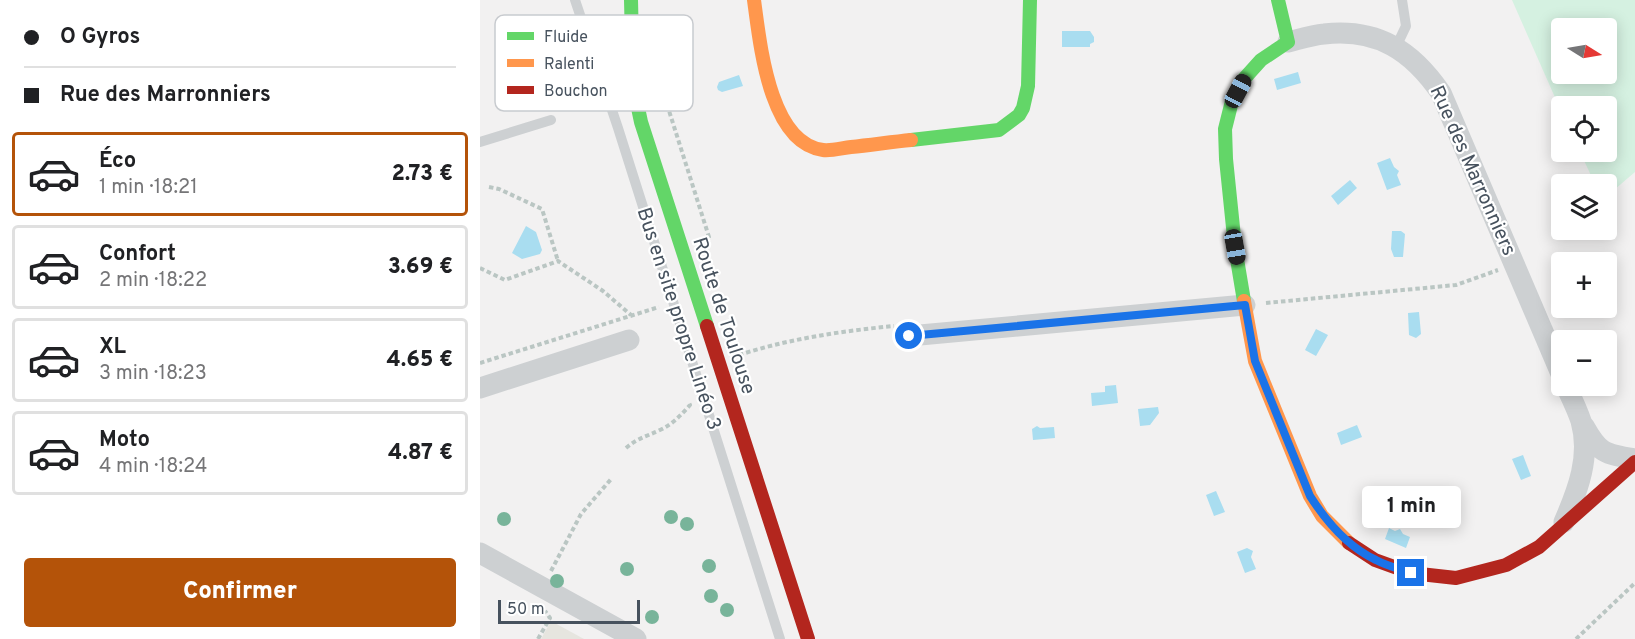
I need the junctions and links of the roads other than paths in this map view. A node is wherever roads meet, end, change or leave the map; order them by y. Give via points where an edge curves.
1 (575, 0) edge
2 (631, 0) edge
3 (754, 0) edge
4 (1030, 0) edge
5 (1278, 0) edge
6 (1402, 0) edge
7 (580, 15) edge
8 (631, 15) edge
9 (1288, 42) junction
10 (1396, 47) junction
11 (612, 111) edge
12 (639, 111) edge
13 (551, 120) dead end
14 (480, 142) edge
15 (1245, 305) junction
16 (909, 336) road end
17 (629, 340) dead end
18 (1551, 351) edge
19 (480, 388) edge
20 (1570, 396) edge
21 (1581, 420) junction
22 (1635, 460) edge
23 (1560, 530) junction
24 (480, 553) edge
25 (636, 639) edge
26 (780, 639) edge
27 (808, 639) edge

1 - 7 lane, Bus en site propre Linéo 3
2 - 8 street, Route de Toulouse
3 - 4 street via 764,60 783,120 797,140 825,150 999,130 1014,121 1028,95
5 - 9 street
6 - 10 lane via 1406,26
9 - 10 street, Rue des Marronniers via 1340,33
9 - 15 street, Rue des Marronniers via 1261,60 1243,80 1232,101 1225,129 1235,247
10 - 18 street, Rue des Marronniers via 1426,71 1441,93
11 - 26 lane, Bus en site propre Linéo 3
12 - 27 street, Route de Toulouse
13 - 14 lane
15 - 16 street
15 - 23 street, Rue des Marronniers via 1255,361 1310,496 1322,516 1349,543 1375,560 1411,573 1456,578 1506,565
17 - 19 street
20 - 21 street, Rue des Marronniers
21 - 22 street, Rue des Marronniers via 1594,445 1606,453
21 - 23 street, Rue des Marronniers via 1583,466
22 - 23 street
24 - 25 street

